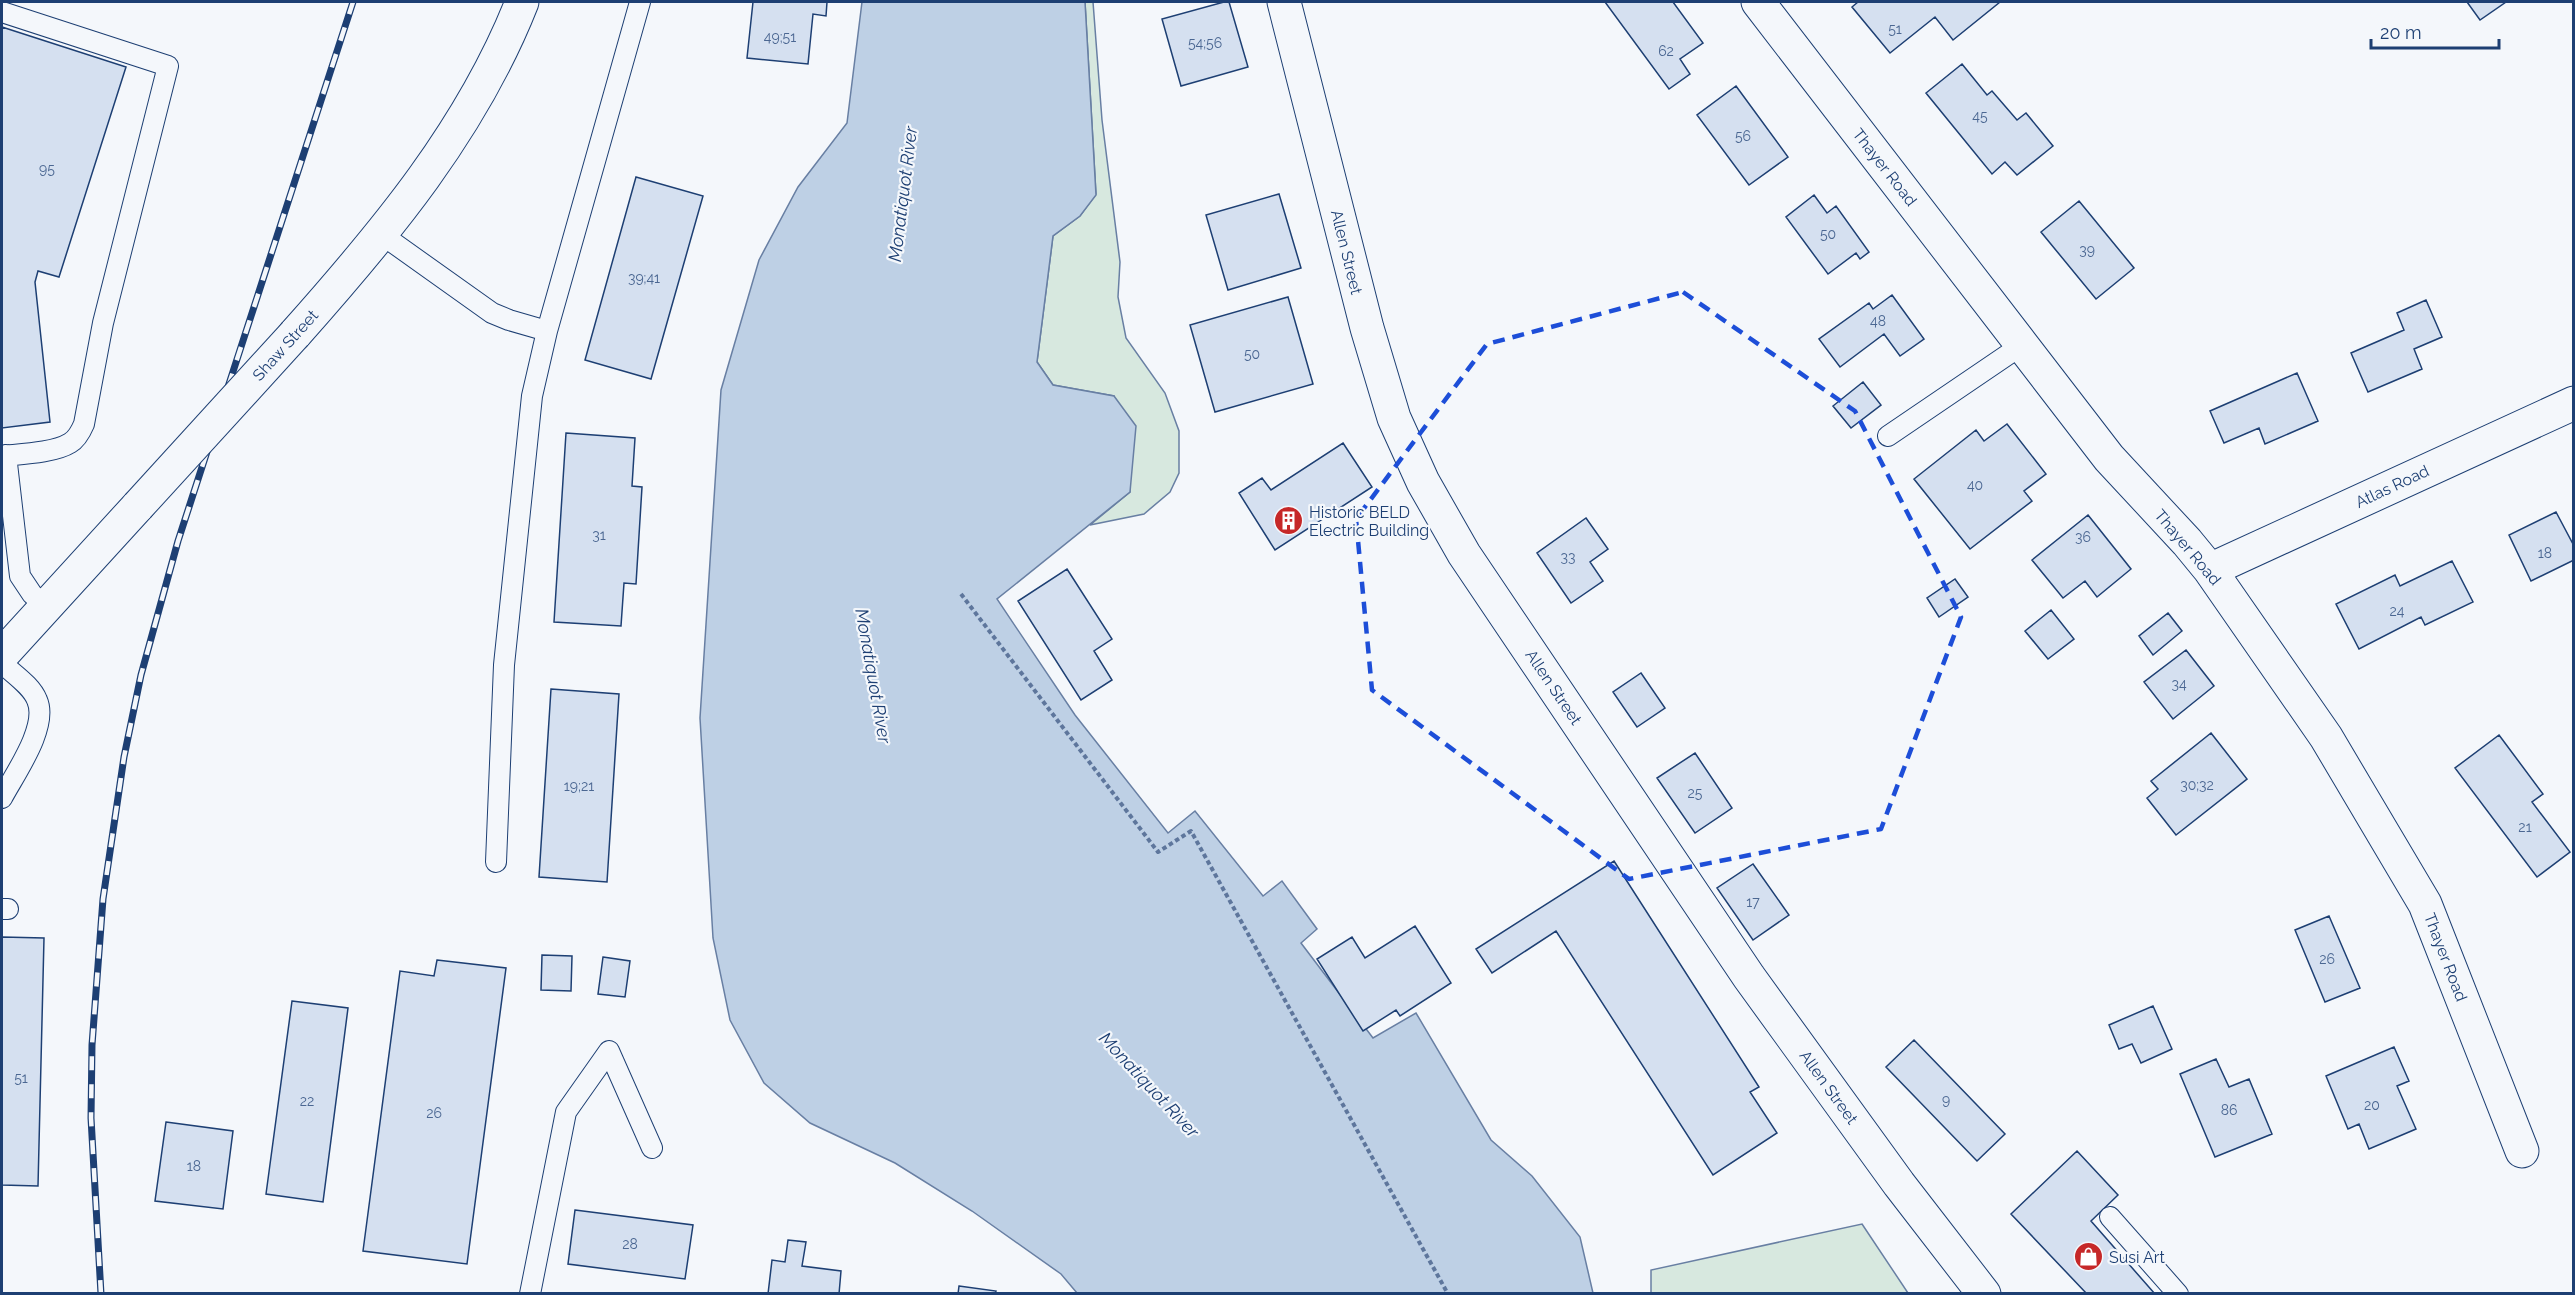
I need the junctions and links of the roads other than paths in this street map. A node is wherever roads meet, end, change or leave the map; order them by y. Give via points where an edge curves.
1 (522, 2) edge
2 (640, 2) edge
3 (1284, 2) edge
4 (1758, 2) edge
5 (2, 12) edge
6 (381, 234) junction
7 (547, 331) junction
8 (2022, 345) junction
9 (2574, 403) edge
10 (1888, 436) dead end
11 (4, 456) edge
12 (9, 566) edge
13 (2210, 570) junction
14 (46, 607) junction
15 (2, 656) edge
16 (2, 663) edge
17 (2, 798) edge
18 (496, 862) dead end
19 (652, 1148) dead end
20 (2522, 1151) dead end
21 (2109, 1217) dead end
22 (530, 1293) edge
23 (1984, 1293) edge
24 (2178, 1293) edge

1 - 6 street, Shaw Street via 500,52 450,139
2 - 7 lane
3 - 23 street, Allen Street via 1367,328 1395,418 1423,482 1464,554 1749,977 1899,1184
4 - 8 street, Thayer Road
5 - 11 lane via 168,66 103,323 84,424 79,435 58,448
6 - 7 lane via 492,313
6 - 14 street, Shaw Street, bridge
7 - 18 lane via 530,413 507,629
8 - 10 lane
8 - 13 street, Thayer Road via 2109,458
9 - 13 street, Atlas Road
11 - 12 lane
12 - 14 lane
13 - 20 street, Thayer Road via 2326,737 2425,904
14 - 15 street, Shaw Street
16 - 17 lane via 33,692 40,715 30,746
19 - 22 lane via 609,1051 566,1112
21 - 24 lane

